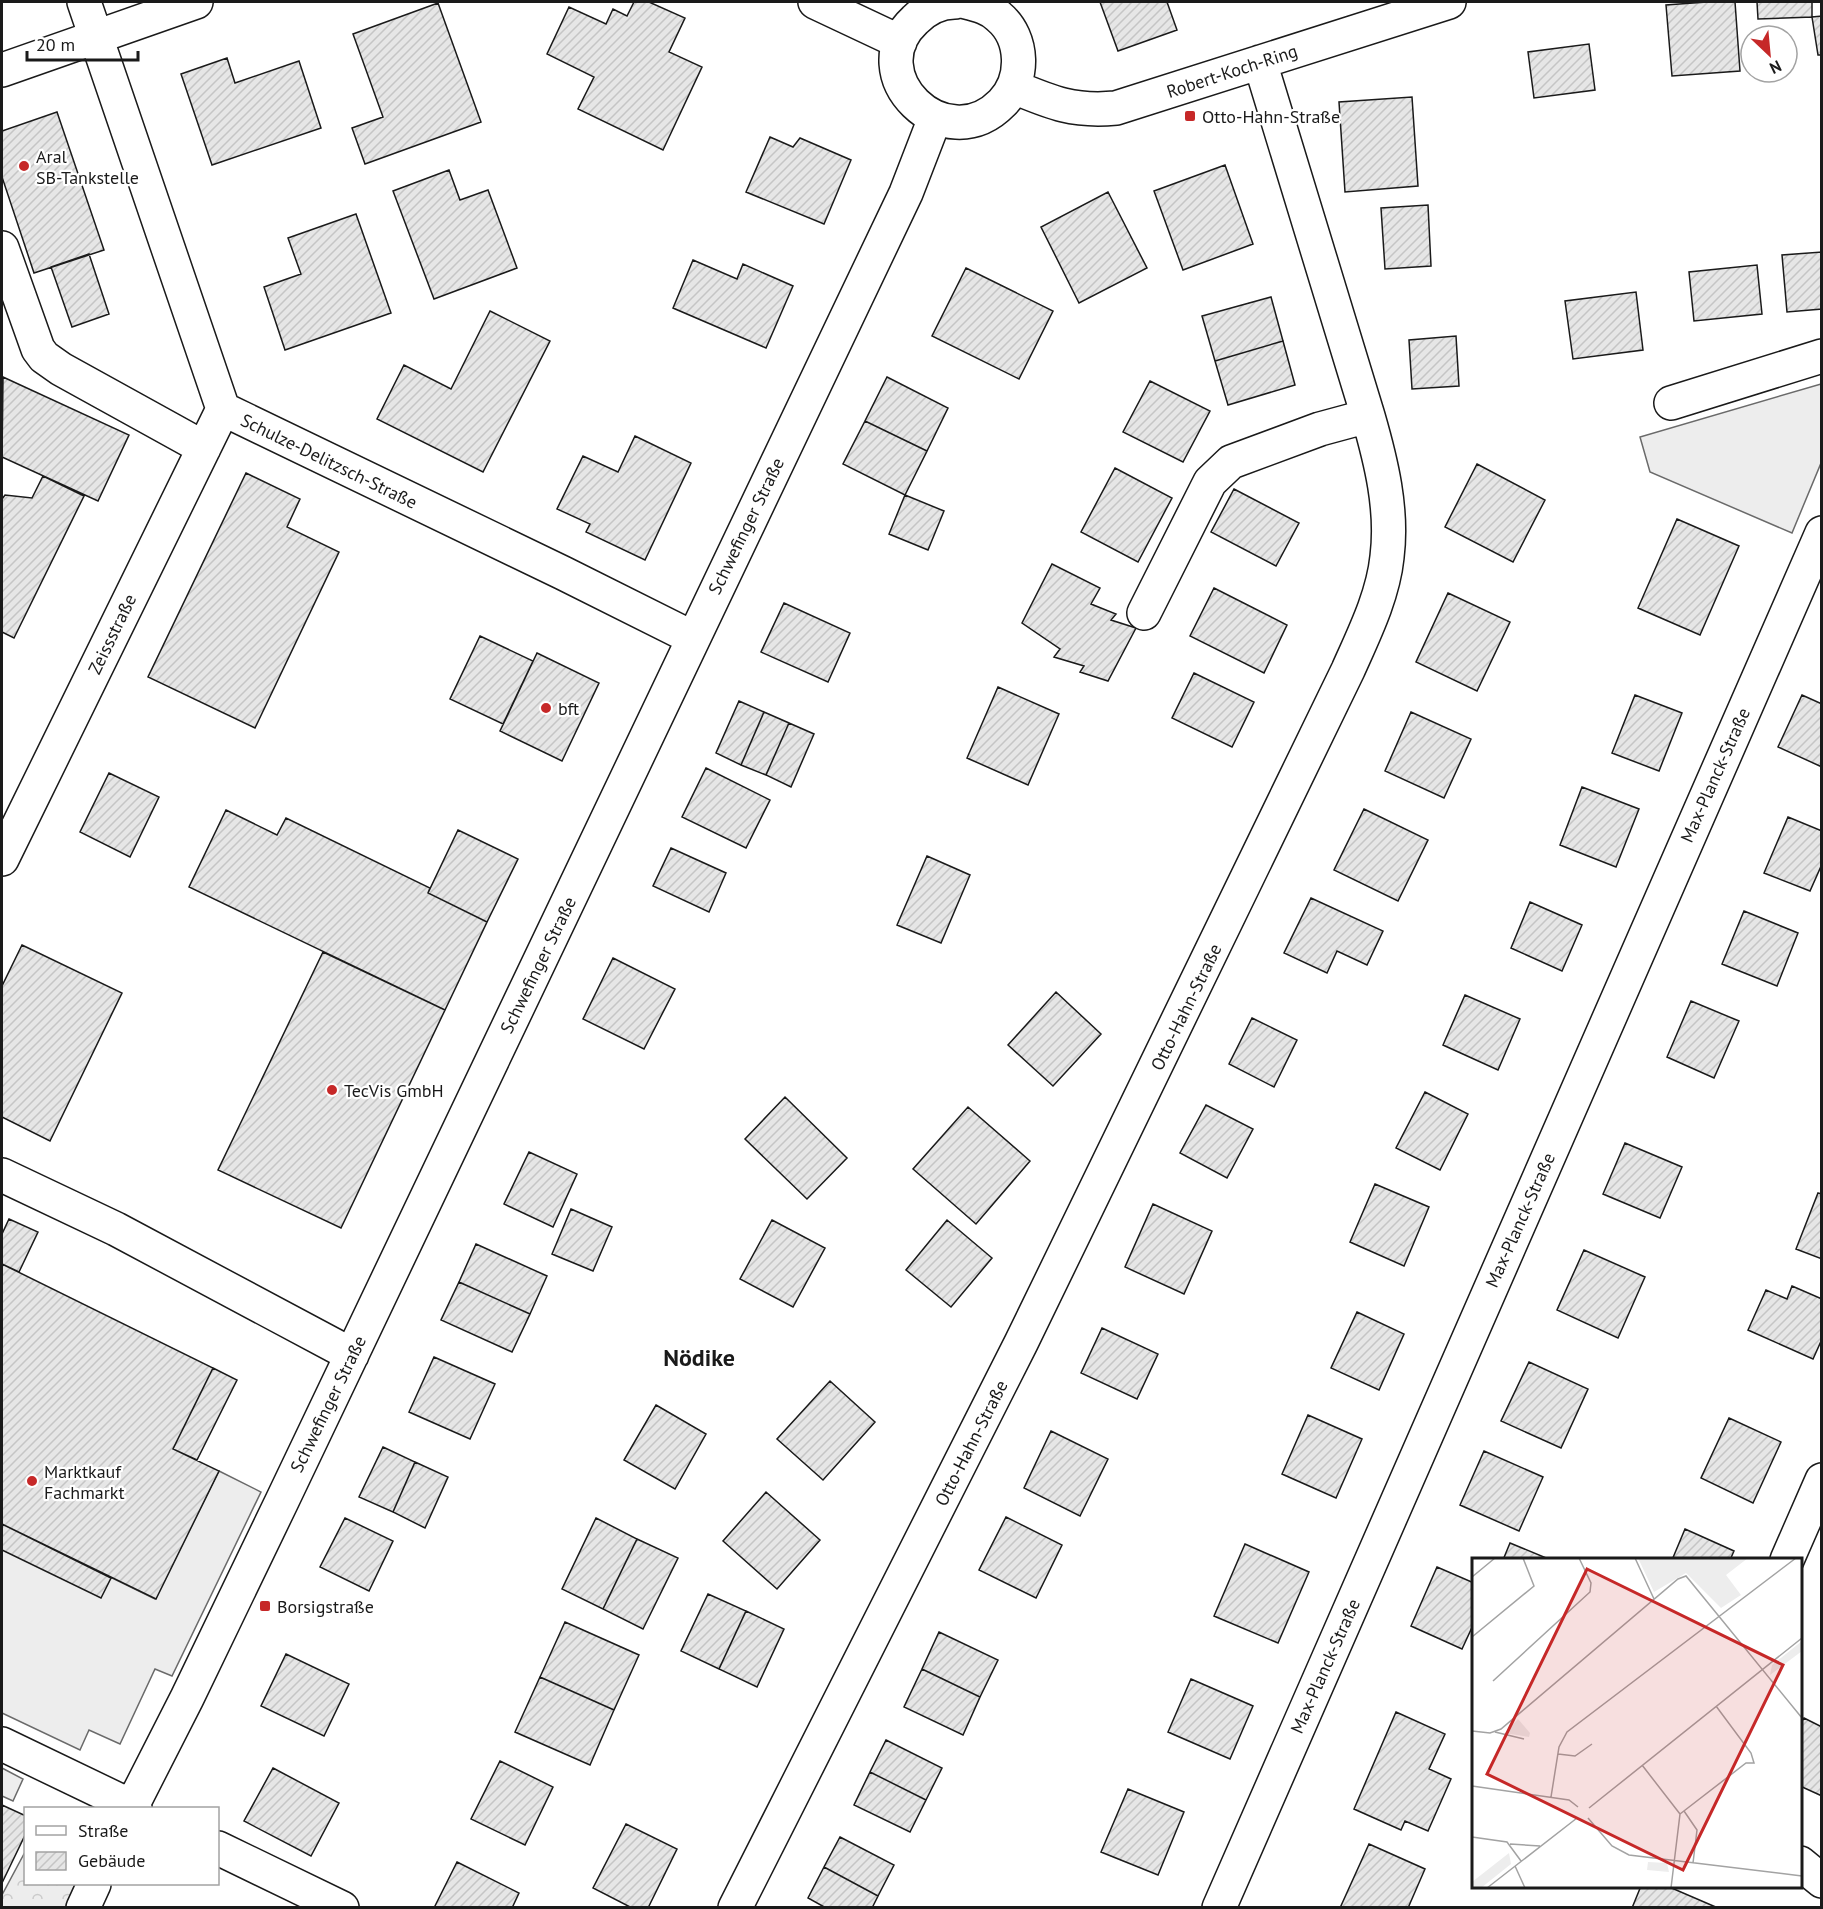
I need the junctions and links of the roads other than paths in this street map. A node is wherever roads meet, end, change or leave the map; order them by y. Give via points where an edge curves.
1 (84, 2) edge
2 (196, 2) edge
3 (814, 2) edge
4 (1449, 2) edge
5 (973, 3) edge
6 (96, 37) junction
7 (900, 42) junction
8 (1260, 62) junction
9 (2, 70) edge
10 (1014, 87) junction
11 (935, 118) junction
12 (2, 248) edge
13 (1821, 356) edge
14 (1671, 403) dead end
15 (223, 409) junction
16 (1368, 416) junction
17 (204, 448) junction
18 (1821, 533) edge
19 (1144, 613) dead end
20 (693, 638) junction
21 (2, 859) edge
22 (2, 1175) edge
23 (352, 1355) junction
24 (1821, 1480) edge
25 (1788, 1558) edge
26 (2, 1744) edge
27 (130, 1807) edge
28 (132, 1807) edge
29 (219, 1848) edge
30 (1802, 1865) edge
31 (1821, 1881) edge
32 (94, 1885) edge
33 (83, 1908) edge
34 (342, 1908) edge
35 (735, 1908) edge
36 (1219, 1908) edge

1 - 6 street, Schulze-Delitzsch-Straße
2 - 6 street
3 - 7 street
4 - 8 street, Robert-Koch-Ring
5 - 7 street via 944,2 925,10 910,24
5 - 10 street via 1000,17 1011,32 1018,50
6 - 9 street
6 - 15 street, Schulze-Delitzsch-Straße
7 - 11 street via 897,71 901,85 915,104
8 - 10 street, Robert-Koch-Ring via 1116,108 1071,108
8 - 16 street, Otto-Hahn-Straße
10 - 11 street via 989,114 972,121
11 - 20 street, Schwefinger Straße via 906,193
12 - 17 street via 34,341 44,357
13 - 14 street
15 - 17 street, Zeissstraße
15 - 20 street, Schulze-Delitzsch-Straße
16 - 19 street via 1231,462 1210,482
16 - 35 street, Otto-Hahn-Straße via 1383,472 1388,510 1387,557 1370,620 1093,1199
17 - 21 street, Zeissstraße
18 - 36 street, Max-Planck-Straße
20 - 23 street, Schwefinger Straße
22 - 23 street via 116,1229
23 - 28 street, Schwefinger Straße
24 - 25 street
26 - 27 street
29 - 34 street
30 - 31 street
32 - 33 street

